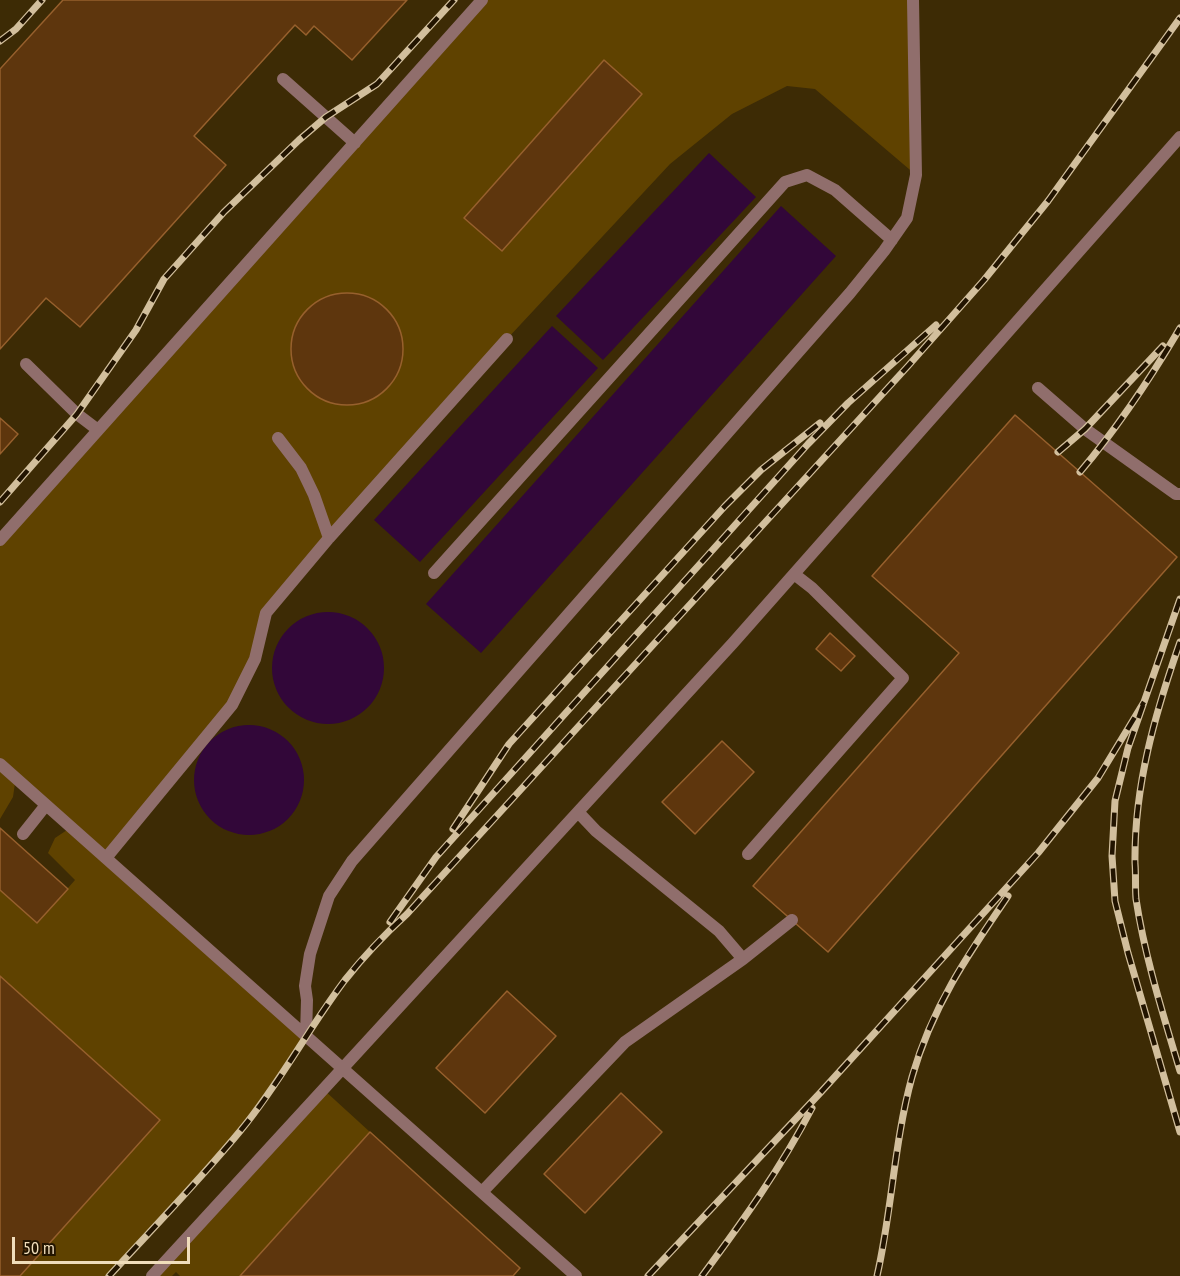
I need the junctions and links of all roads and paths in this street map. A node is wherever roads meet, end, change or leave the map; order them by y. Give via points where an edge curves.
1 (482, 0) edge
2 (913, 0) edge
3 (283, 79) dead end
4 (1180, 137) edge
5 (355, 143) junction
6 (892, 240) junction
7 (507, 339) dead end
8 (26, 364) dead end
9 (1038, 388) dead end
10 (98, 430) junction
11 (278, 438) dead end
12 (1180, 494) edge
13 (329, 538) junction
14 (0, 540) edge
15 (434, 573) dead end
16 (794, 574) junction
17 (0, 764) edge
18 (46, 805) junction
19 (578, 812) junction
20 (23, 834) dead end
21 (748, 854) dead end
22 (106, 858) junction
23 (792, 920) dead end
24 (742, 959) junction
25 (306, 1036) junction
26 (343, 1068) junction
27 (482, 1192) junction
28 (152, 1276) edge
29 (576, 1276) edge

1 - 5 lane
2 - 6 lane via 916,176 907,218
3 - 5 lane
4 - 16 lane
5 - 10 lane
6 - 15 lane via 835,190 807,175 785,182
6 - 25 lane via 352,861 328,896 310,954 305,986
7 - 13 lane
8 - 10 lane via 76,414
9 - 12 lane via 1085,429
10 - 14 lane
11 - 13 lane via 302,468
13 - 22 lane via 266,613 255,659 232,705
16 - 19 lane
16 - 21 lane via 903,678
17 - 18 lane
18 - 20 lane
18 - 22 lane
19 - 24 lane via 719,931
19 - 26 lane
22 - 25 lane
23 - 24 lane
24 - 27 lane via 625,1042
25 - 26 lane
26 - 27 lane
26 - 28 lane
27 - 29 lane

